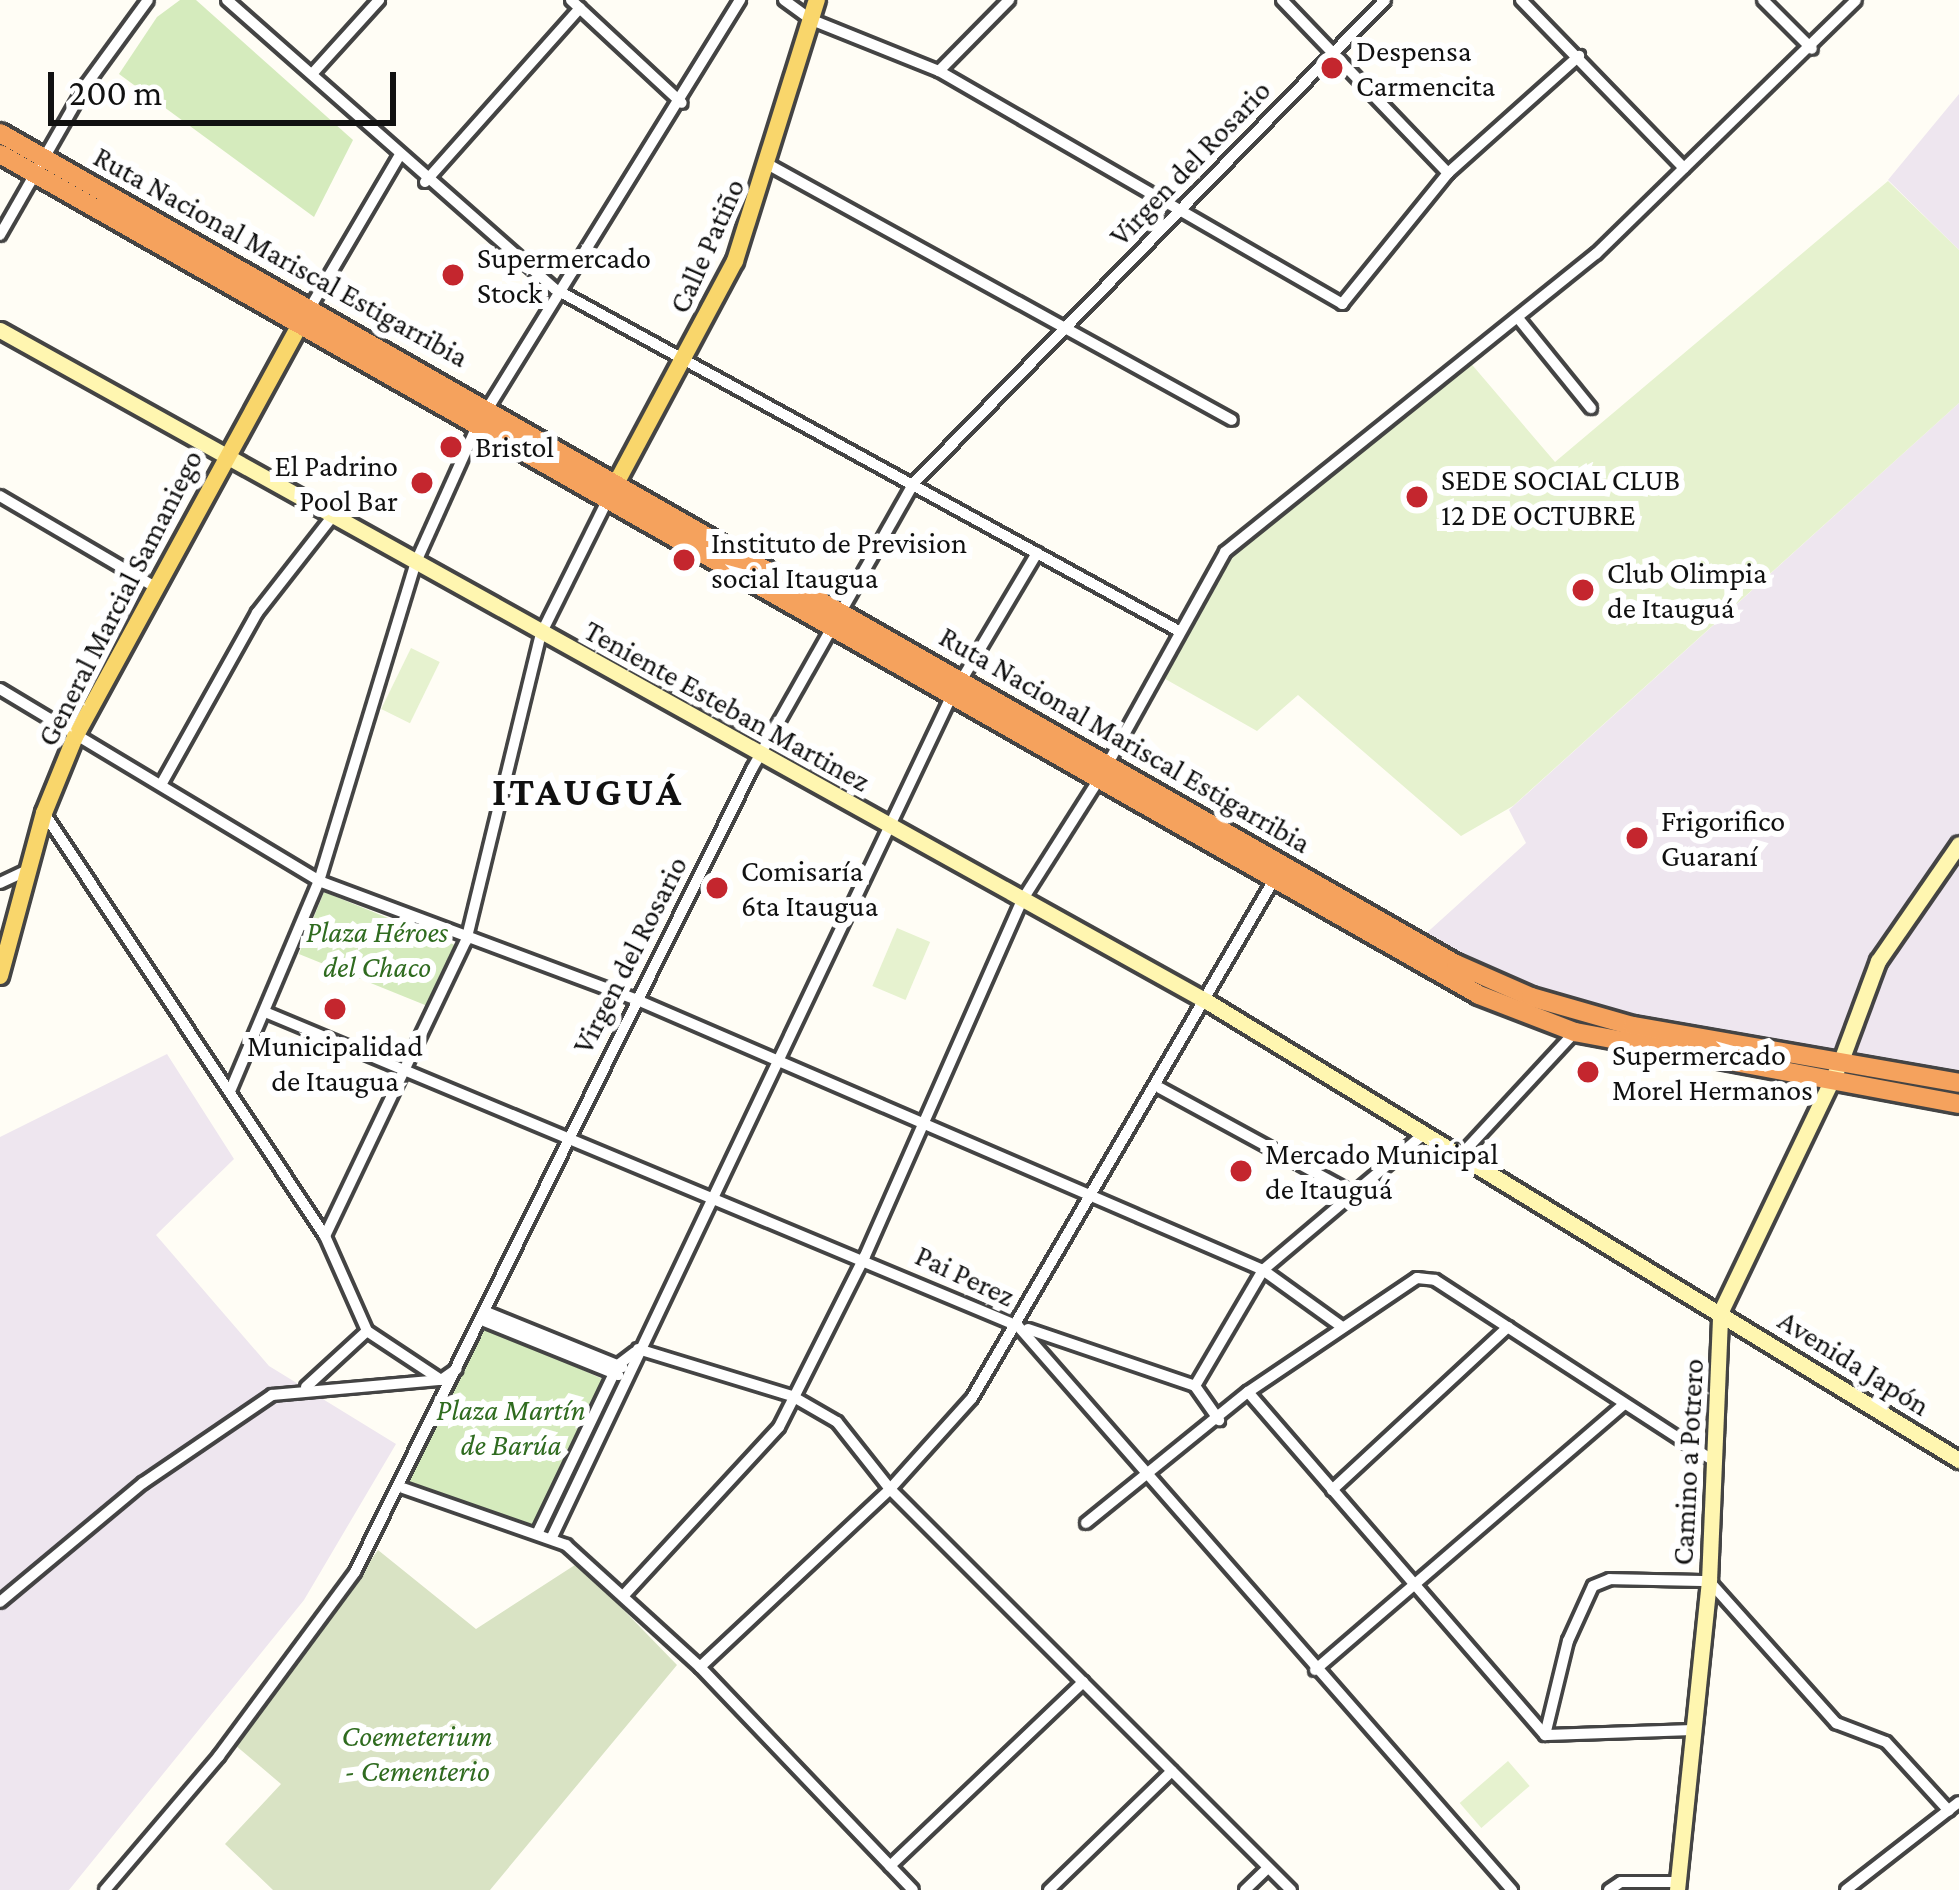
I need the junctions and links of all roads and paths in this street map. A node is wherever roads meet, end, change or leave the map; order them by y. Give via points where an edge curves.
1 (148, 0) edge
2 (227, 0) edge
3 (379, 0) edge
4 (740, 0) edge
5 (784, 0) edge
6 (817, 0) edge
7 (1009, 0) edge
8 (1282, 0) edge
9 (1385, 0) edge
10 (1521, 0) edge
11 (1763, 0) edge
12 (1856, 0) edge
13 (575, 4) edge
14 (812, 20) junction
15 (1812, 49) junction
16 (1333, 50) junction
17 (1579, 56) junction
18 (939, 71) junction
19 (312, 74) junction
20 (682, 103) junction
21 (0, 133) edge
22 (0, 154) edge
23 (399, 156) junction
24 (40, 166) junction
25 (771, 166) junction
26 (1684, 168) junction
27 (1448, 173) junction
28 (425, 182) junction
29 (1181, 205) junction
30 (0, 235) edge
31 (555, 289) junction
32 (310, 308) junction
33 (1518, 318) junction
34 (299, 326) junction
35 (1065, 328) junction
36 (0, 330) edge
37 (686, 358) junction
38 (1591, 408) dead end
39 (483, 416) junction
40 (1232, 420) dead end
41 (224, 455) junction
42 (913, 484) junction
43 (612, 491) junction
44 (0, 496) edge
45 (332, 517) junction
46 (1037, 553) junction
47 (416, 562) junction
48 (155, 587) junction
49 (835, 619) junction
50 (1179, 631) junction
51 (541, 634) junction
52 (957, 687) junction
53 (0, 689) edge
54 (75, 737) junction
55 (760, 754) junction
56 (1105, 770) junction
57 (162, 783) junction
58 (44, 813) junction
59 (886, 826) junction
60 (1959, 844) edge
61 (28, 870) junction
62 (1279, 872) junction
63 (319, 881) junction
64 (0, 883) edge
65 (1021, 902) junction
66 (466, 941) junction
67 (0, 976) edge
68 (635, 999) junction
69 (1208, 1002) junction
70 (265, 1012) junction
71 (1575, 1032) junction
72 (779, 1062) junction
73 (1840, 1063) junction
74 (404, 1070) junction
75 (1832, 1082) junction
76 (1959, 1083) edge
77 (1160, 1088) junction
78 (231, 1089) junction
79 (1959, 1104) edge
80 (923, 1125) junction
81 (1425, 1133) junction
82 (563, 1140) junction
83 (1461, 1155) junction
84 (1358, 1196) junction
85 (717, 1198) junction
86 (1091, 1199) junction
87 (326, 1235) junction
88 (865, 1256) junction
89 (1264, 1270) junction
90 (1720, 1313) junction
91 (484, 1316) junction
92 (1018, 1326) junction
93 (1342, 1327) junction
94 (1508, 1327) junction
95 (367, 1331) junction
96 (638, 1349) junction
97 (459, 1367) junction
98 (623, 1372) junction
99 (441, 1380) junction
100 (1196, 1386) junction
101 (306, 1387) junction
102 (1248, 1392) junction
103 (792, 1396) junction
104 (1623, 1406) junction
105 (1219, 1420) junction
106 (1959, 1460) edge
107 (1715, 1462) junction
108 (1150, 1476) junction
109 (403, 1488) junction
110 (890, 1489) junction
111 (1332, 1490) junction
112 (1087, 1523) dead end
113 (544, 1536) junction
114 (1709, 1581) junction
115 (1413, 1588) junction
116 (625, 1594) junction
117 (0, 1602) edge
118 (700, 1667) junction
119 (1315, 1670) junction
120 (1083, 1682) junction
121 (1695, 1730) junction
122 (1545, 1735) junction
123 (1172, 1772) junction
124 (1954, 1806) edge
125 (890, 1866) junction
126 (1268, 1868) junction
127 (1677, 1886) edge
128 (1850, 1889) edge
129 (105, 1890) edge
130 (914, 1890) edge
131 (1049, 1890) edge
132 (1245, 1890) edge
133 (1291, 1890) edge
134 (1512, 1890) edge
135 (1609, 1890) edge

1 - 24 street
2 - 19 street
3 - 19 street
4 - 20 street
5 - 14 street
6 - 14 main road, Calle Patiño
7 - 18 street
8 - 16 street
9 - 16 street, Virgen del Rosario
10 - 17 street
11 - 15 street
12 - 15 street
13 - 20 street
13 - 28 street
14 - 18 street
14 - 25 main road, Calle Patiño
15 - 26 street
16 - 27 street
16 - 29 street, Virgen del Rosario
17 - 26 street
17 - 27 street
18 - 29 street
19 - 23 street
20 - 31 street
21 - 24 highway, Ruta Nacional Mariscal Estigarribia
22 - 24 highway, Ruta Nacional Mariscal Estigarribia
23 - 28 street
23 - 32 street
24 - 30 street
24 - 32 highway, Ruta Nacional Mariscal Estigarribia
24 - 34 highway, Ruta Nacional Mariscal Estigarribia
25 - 35 street
25 - 37 main road, Calle Patiño
26 - 33 street
27 - 29 street via 1342,304
28 - 31 street
29 - 35 street, Virgen del Rosario
31 - 37 street
31 - 39 street
32 - 34 main road, General Marcial Samaniego
32 - 39 highway, Ruta Nacional Mariscal Estigarribia
33 - 38 street
33 - 50 street via 1225,552
34 - 39 highway, Ruta Nacional Mariscal Estigarribia
34 - 41 main road, General Marcial Samaniego
35 - 40 street
35 - 42 street, Virgen del Rosario
36 - 41 street, Teniente Esteban Martinez
37 - 42 street
37 - 43 main road, Calle Patiño
39 - 43 highway, Ruta Nacional Mariscal Estigarribia
39 - 47 street
41 - 45 street, Teniente Esteban Martinez
41 - 48 main road, General Marcial Samaniego
42 - 46 street
42 - 49 street, Virgen del Rosario
43 - 49 highway, Ruta Nacional Mariscal Estigarribia
43 - 51 street
44 - 48 street
45 - 47 street, Teniente Esteban Martinez
45 - 57 street via 257,613
46 - 50 street
46 - 52 street
47 - 51 street, Teniente Esteban Martinez
47 - 63 street
48 - 54 main road, General Marcial Samaniego
49 - 52 highway, Ruta Nacional Mariscal Estigarribia
49 - 55 street, Virgen del Rosario
50 - 56 street
51 - 55 street, Teniente Esteban Martinez
51 - 66 street
52 - 56 highway, Ruta Nacional Mariscal Estigarribia
52 - 59 street
53 - 54 street
54 - 57 street
54 - 58 main road, General Marcial Samaniego
55 - 59 street, Teniente Esteban Martinez
55 - 68 street, Virgen del Rosario
56 - 62 highway, Ruta Nacional Mariscal Estigarribia
56 - 65 street
57 - 63 street
58 - 61 main road, General Marcial Samaniego
58 - 78 street
59 - 65 street, Teniente Esteban Martinez
59 - 72 street
60 - 73 street, Camino a Potrero via 1878,961
61 - 64 street
61 - 67 main road, General Marcial Samaniego
62 - 69 street
62 - 71 highway, Ruta Nacional Mariscal Estigarribia via 1449,980
62 - 73 highway, Ruta Nacional Mariscal Estigarribia via 1531,997 1633,1026
63 - 66 street
63 - 70 street
65 - 69 street, Teniente Esteban Martinez
65 - 80 street
66 - 68 street
66 - 74 street
68 - 72 street
68 - 82 street, Virgen del Rosario
69 - 77 street
69 - 81 street, Teniente Esteban Martinez
70 - 74 street, Pai Perez
70 - 78 street
71 - 75 highway, Ruta Nacional Mariscal Estigarribia
71 - 83 street
72 - 80 street
72 - 85 street
73 - 75 street, Camino a Potrero
73 - 76 highway, Ruta Nacional Mariscal Estigarribia
74 - 82 street, Pai Perez
74 - 87 street
75 - 79 highway, Ruta Nacional Mariscal Estigarribia
75 - 90 street, Camino a Potrero
77 - 84 street
77 - 86 street
78 - 87 street
80 - 86 street
80 - 88 street
81 - 83 street, Teniente Esteban Martinez
81 - 84 street
82 - 85 street, Pai Perez
82 - 91 street, Virgen del Rosario
83 - 90 street, Teniente Esteban Martinez
84 - 89 street
85 - 88 street, Pai Perez
85 - 96 street
86 - 89 street
86 - 92 street
87 - 95 street
88 - 92 street, Pai Perez
88 - 103 street
89 - 93 street
89 - 100 street
90 - 106 street, Avenida Japón
90 - 107 street, Camino a Potrero
91 - 97 street, Virgen del Rosario
91 - 98 street
92 - 100 street
92 - 108 street, Pai Perez
92 - 110 street via 972,1398
93 - 94 street via 1406,1282 1428,1278
93 - 102 street
94 - 104 street
94 - 111 street
95 - 99 street
95 - 101 street
96 - 98 street
96 - 103 street
97 - 99 street
97 - 109 street, Virgen del Rosario
98 - 113 street
99 - 101 street
100 - 105 street
101 - 117 street via 230,1420
102 - 105 street
102 - 111 street
103 - 110 street via 837,1423
103 - 116 street via 752,1462
104 - 107 street
104 - 115 street
105 - 108 street
107 - 114 street, Camino a Potrero
108 - 112 street
108 - 119 street, Pai Perez
109 - 113 street
109 - 129 street, Virgen del Rosario via 320,1621
110 - 118 street
110 - 120 street
111 - 115 street
113 - 116 street
114 - 121 street, Camino a Potrero
114 - 122 street via 1610,1579 1593,1586 1568,1642
114 - 124 street via 1836,1723 1886,1742
115 - 119 street
115 - 122 street
116 - 118 street
118 - 125 street
119 - 134 street, Pai Perez
120 - 123 street
120 - 125 street
121 - 122 street
121 - 127 street, Camino a Potrero
123 - 126 street
123 - 131 street
124 - 128 street
125 - 130 street
126 - 132 street
126 - 133 street
127 - 135 street via 1621,1882

